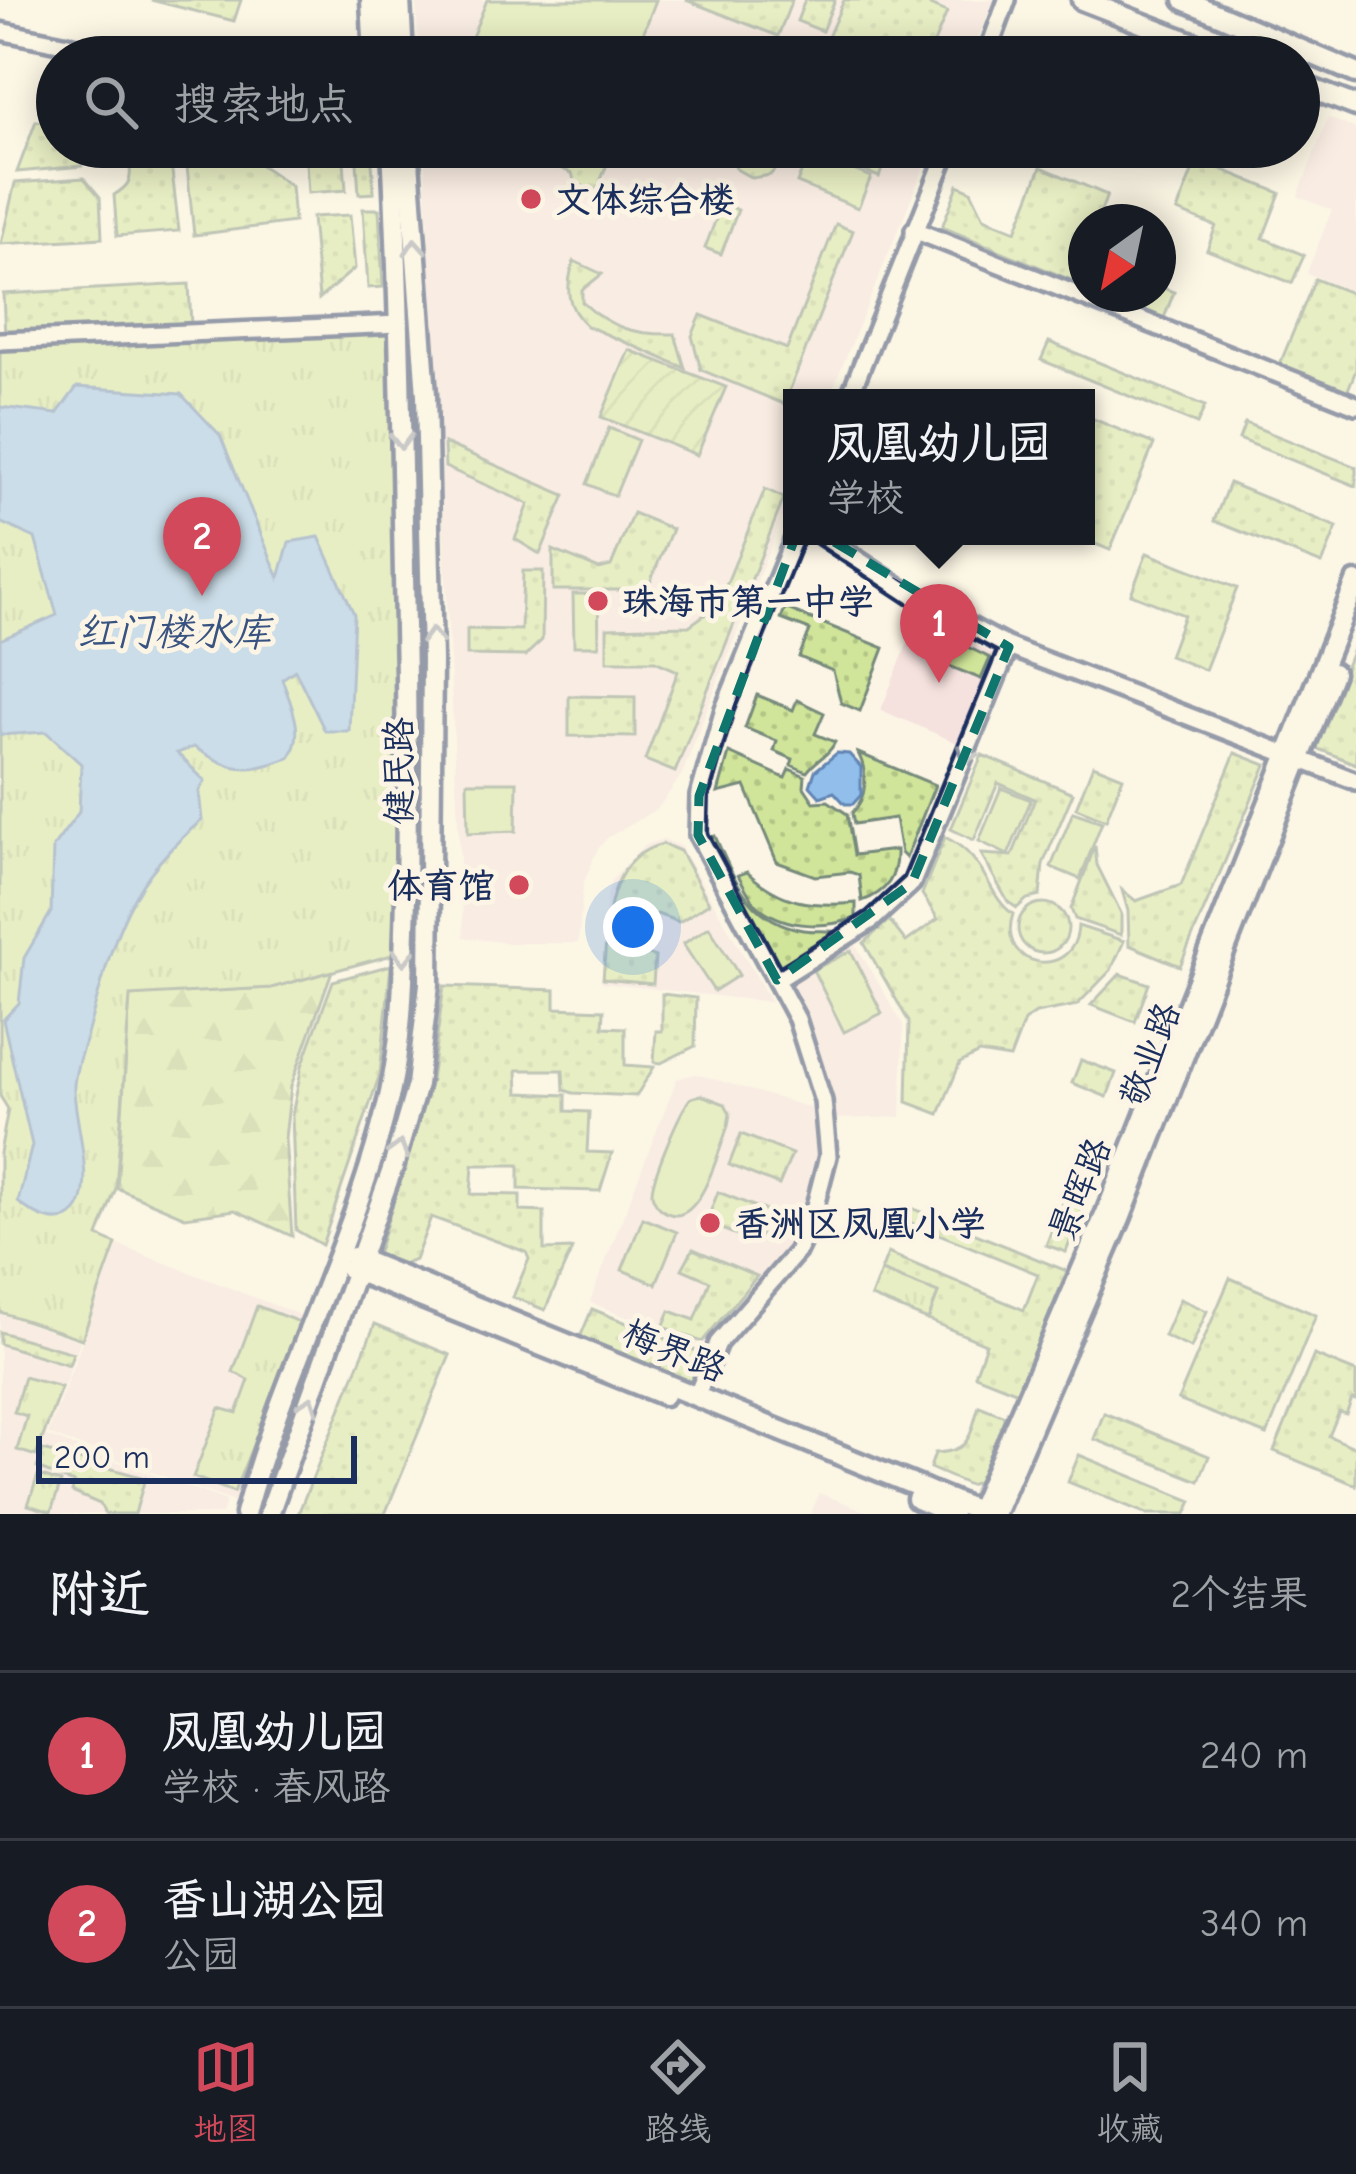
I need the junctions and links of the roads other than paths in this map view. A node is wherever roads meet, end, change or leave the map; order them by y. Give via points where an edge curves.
1 (370, 0) edge
2 (384, 0) edge
3 (403, 0) edge
4 (1007, 0) edge
5 (1082, 0) edge
6 (1184, 0) edge
7 (0, 31) edge
8 (373, 36) edge
9 (386, 36) edge
10 (404, 36) edge
11 (994, 36) edge
12 (1175, 36) edge
13 (1269, 36) edge
14 (36, 38) edge
15 (1320, 58) edge
16 (1356, 73) edge
17 (1320, 92) edge
18 (1356, 106) edge
19 (400, 168) edge
20 (402, 168) edge
21 (940, 168) edge
22 (914, 230) junction
23 (400, 324) junction
24 (0, 341) edge
25 (852, 389) edge
26 (1356, 405) edge
27 (791, 545) edge
28 (836, 545) edge
29 (1356, 581) edge
30 (1356, 615) edge
31 (1009, 647) junction
32 (1294, 755) junction
33 (1356, 781) edge
34 (778, 980) junction
35 (337, 1257) junction
36 (360, 1267) junction
37 (697, 1395) junction
38 (984, 1513) edge
39 (245, 1514) edge
40 (269, 1514) edge
41 (952, 1514) edge

1 - 8 main road
2 - 9 main road
3 - 10 main road
4 - 11 street
5 - 12 main road
6 - 13 main road
7 - 14 street
15 - 16 main road
17 - 18 main road
19 - 23 main road, 健民路
36 -> 20 main road, 健民路 via 417,1085 429,984 426,395
21 - 22 street
22 - 25 street
22 - 26 street
23 - 24 street
23 -> 35 main road, 健民路 via 404,994 390,1093
27 - 34 street via 724,709 699,796 698,835
28 - 31 street
29 - 32 main road
30 - 32 main road
31 - 32 street
31 -> 34 street via 912,883 872,920
32 - 33 street
32 - 38 main road, 景晖路
34 - 37 street via 824,1101 824,1179 797,1252 718,1343
35 - 36 main road
35 - 39 main road, 健民路
36 - 37 main road, 梅界路
40 -> 36 main road, 健民路
36 - 41 main road
37 - 38 main road, 梅界路

